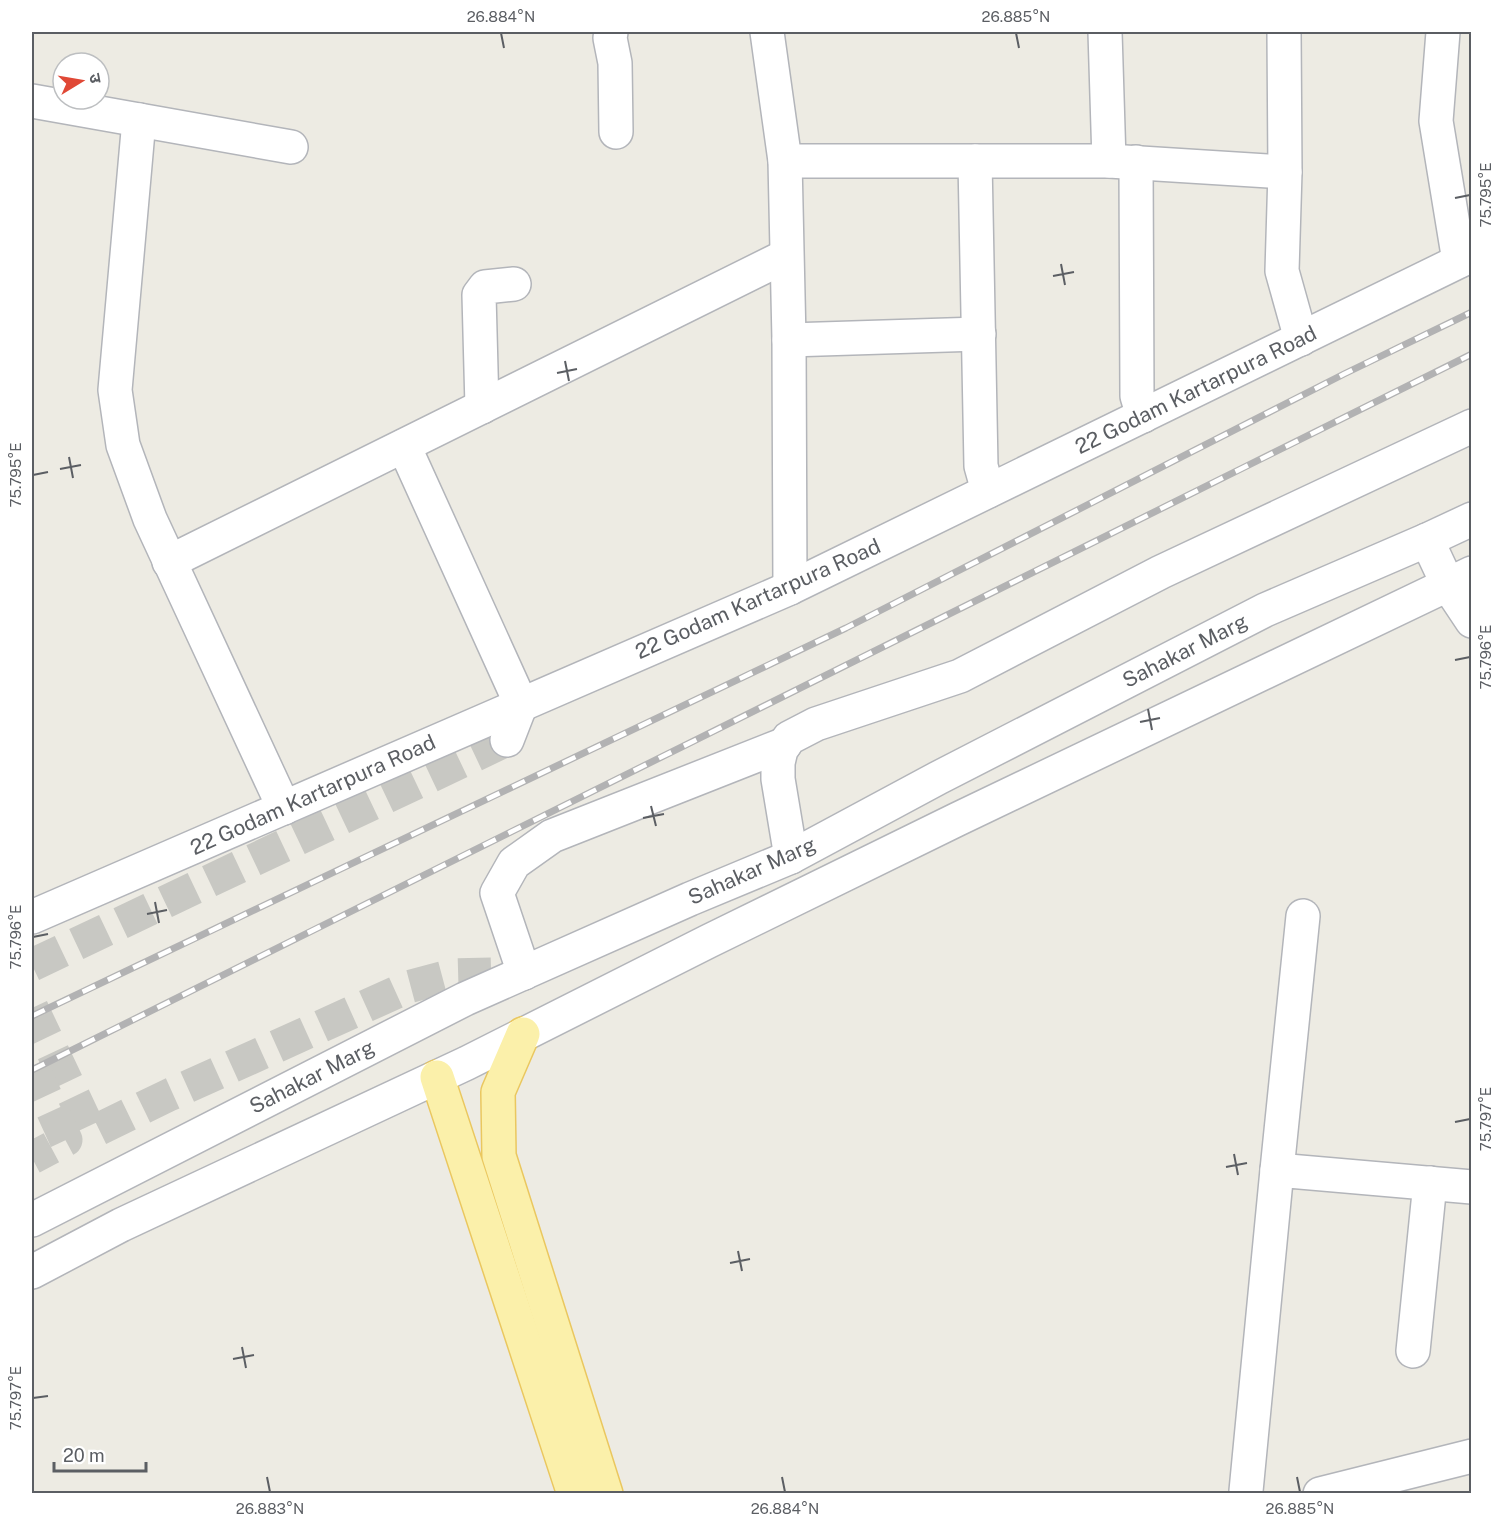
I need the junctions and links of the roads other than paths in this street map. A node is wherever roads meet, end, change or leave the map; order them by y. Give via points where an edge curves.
1 (611, 32) edge
2 (767, 32) edge
3 (1105, 32) edge
4 (1284, 32) edge
5 (1443, 32) edge
6 (32, 101) edge
7 (139, 120) junction
8 (616, 132) dead end
9 (291, 147) dead end
10 (785, 161) junction
11 (975, 161) junction
12 (1123, 162) junction
13 (1285, 172) junction
14 (786, 256) junction
15 (1465, 258) edge
16 (514, 284) dead end
17 (979, 334) junction
18 (1301, 339) junction
19 (789, 340) junction
20 (482, 407) junction
21 (1143, 416) junction
22 (1472, 426) edge
23 (404, 446) junction
24 (988, 491) junction
25 (1468, 530) edge
26 (1427, 540) junction
27 (170, 562) junction
28 (1460, 579) edge
29 (790, 588) junction
30 (1472, 621) edge
31 (521, 704) junction
32 (507, 740) tunnel mouth
33 (785, 744) junction
34 (284, 808) junction
35 (791, 857) junction
36 (1303, 916) dead end
37 (32, 917) edge
38 (524, 973) junction
39 (523, 1034) junction
40 (437, 1077) junction
41 (1276, 1170) junction
42 (1430, 1183) junction
43 (1472, 1187) edge
44 (32, 1220) edge
45 (32, 1272) edge
46 (1413, 1352) dead end
47 (1472, 1456) edge
48 (1246, 1491) dead end
49 (574, 1494) edge
50 (606, 1494) edge
51 (1320, 1494) edge

1 - 8 street
2 - 10 street
3 - 12 street
4 - 13 street
5 - 15 street via 1436,121
6 - 7 street
7 - 9 street
7 - 27 street via 115,390 123,445
10 - 11 street
10 - 14 street
11 - 12 street
11 - 17 street
12 - 13 street
12 - 21 street via 1137,396
13 - 18 street via 1282,271
14 - 19 street
14 - 20 street
15 - 18 street, 22 Godam Kartarpura Road
16 - 20 street via 485,287 479,295
17 - 19 street
17 - 24 street via 981,465
18 - 21 street, 22 Godam Kartarpura Road
19 - 29 street
20 - 23 street
21 - 24 street, 22 Godam Kartarpura Road
22 - 33 street via 1161,572 960,676 816,724
23 - 27 street
23 - 31 street
24 - 29 street, 22 Godam Kartarpura Road
25 - 26 street, Sahakar Marg
26 - 28 street
26 - 35 street, Sahakar Marg via 1264,610
27 - 34 street
28 - 30 street
28 - 39 street, Sahakar Marg via 948,824
29 - 31 street, 22 Godam Kartarpura Road
31 - 32 street
31 - 34 street, 22 Godam Kartarpura Road
33 - 35 street via 778,763 778,779
33 - 38 street via 552,836 514,863 497,892
34 - 37 street, 22 Godam Kartarpura Road
35 - 38 street, Sahakar Marg
36 - 41 street
38 - 44 street, Sahakar Marg via 465,999
39 - 40 street, Sahakar Marg
39 - 50 main road via 498,1092 499,1156
40 - 45 street, Sahakar Marg via 121,1225
40 - 49 main road
41 - 42 street
41 - 48 street
42 - 43 street
42 - 46 street
47 - 51 street

